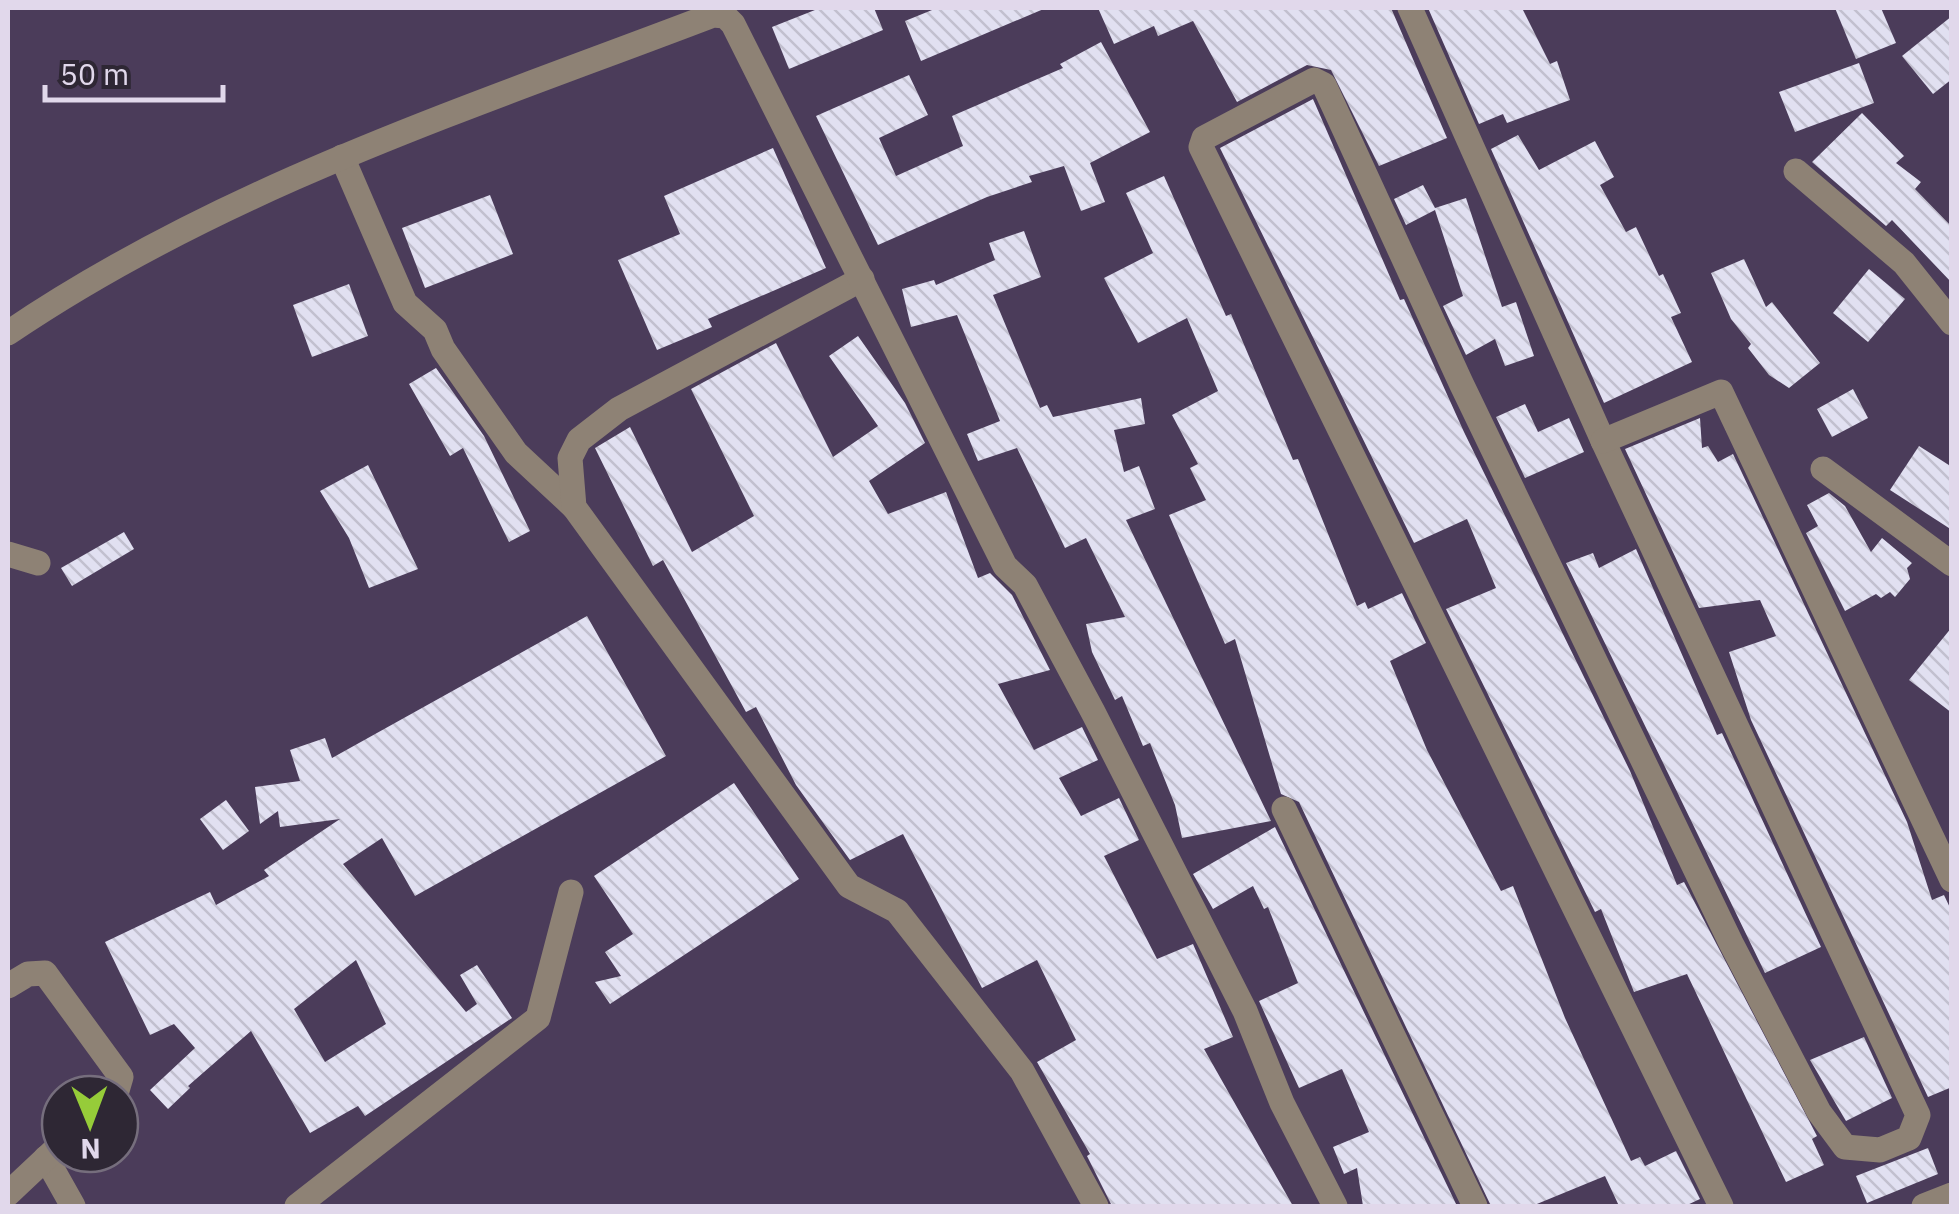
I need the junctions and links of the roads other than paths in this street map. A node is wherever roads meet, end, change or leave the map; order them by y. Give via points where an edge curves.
1 (1410, 8) edge
2 (342, 157) junction
3 (1796, 170) dead end
4 (862, 280) junction
5 (1952, 323) edge
6 (8, 333) edge
7 (1603, 441) junction
8 (1823, 469) dead end
9 (574, 508) junction
10 (8, 554) edge
11 (38, 563) dead end
12 (1952, 564) edge
13 (1284, 809) dead end
14 (1952, 880) edge
15 (571, 892) dead end
16 (8, 986) edge
17 (119, 1074) edge
18 (40, 1164) edge
19 (61, 1174) edge
20 (8, 1194) edge
21 (1952, 1195) edge
22 (73, 1206) edge
23 (297, 1206) edge
24 (1096, 1206) edge
25 (1335, 1206) edge
26 (1475, 1206) edge
27 (1722, 1206) edge
28 (1924, 1206) edge

1 - 7 street
2 - 4 street via 713,15 725,16
2 - 6 street via 180,229
2 - 9 street via 404,303 436,330 516,453
3 - 5 street via 1904,263
4 - 9 street via 619,409 579,440 570,458
4 - 25 street via 1005,566 1025,585 1218,956
7 - 14 street via 1721,392
7 - 27 street via 1918,1115 1910,1138 1880,1150 1845,1147 1818,1112 1486,436 1324,85 1314,80 1204,138 1201,147
8 - 12 street
9 - 24 street via 849,886 897,911 1022,1071
10 - 11 street
13 - 26 street
15 - 23 street via 538,1018
16 - 17 street via 45,973
18 - 20 street
19 - 22 street
21 - 28 street

